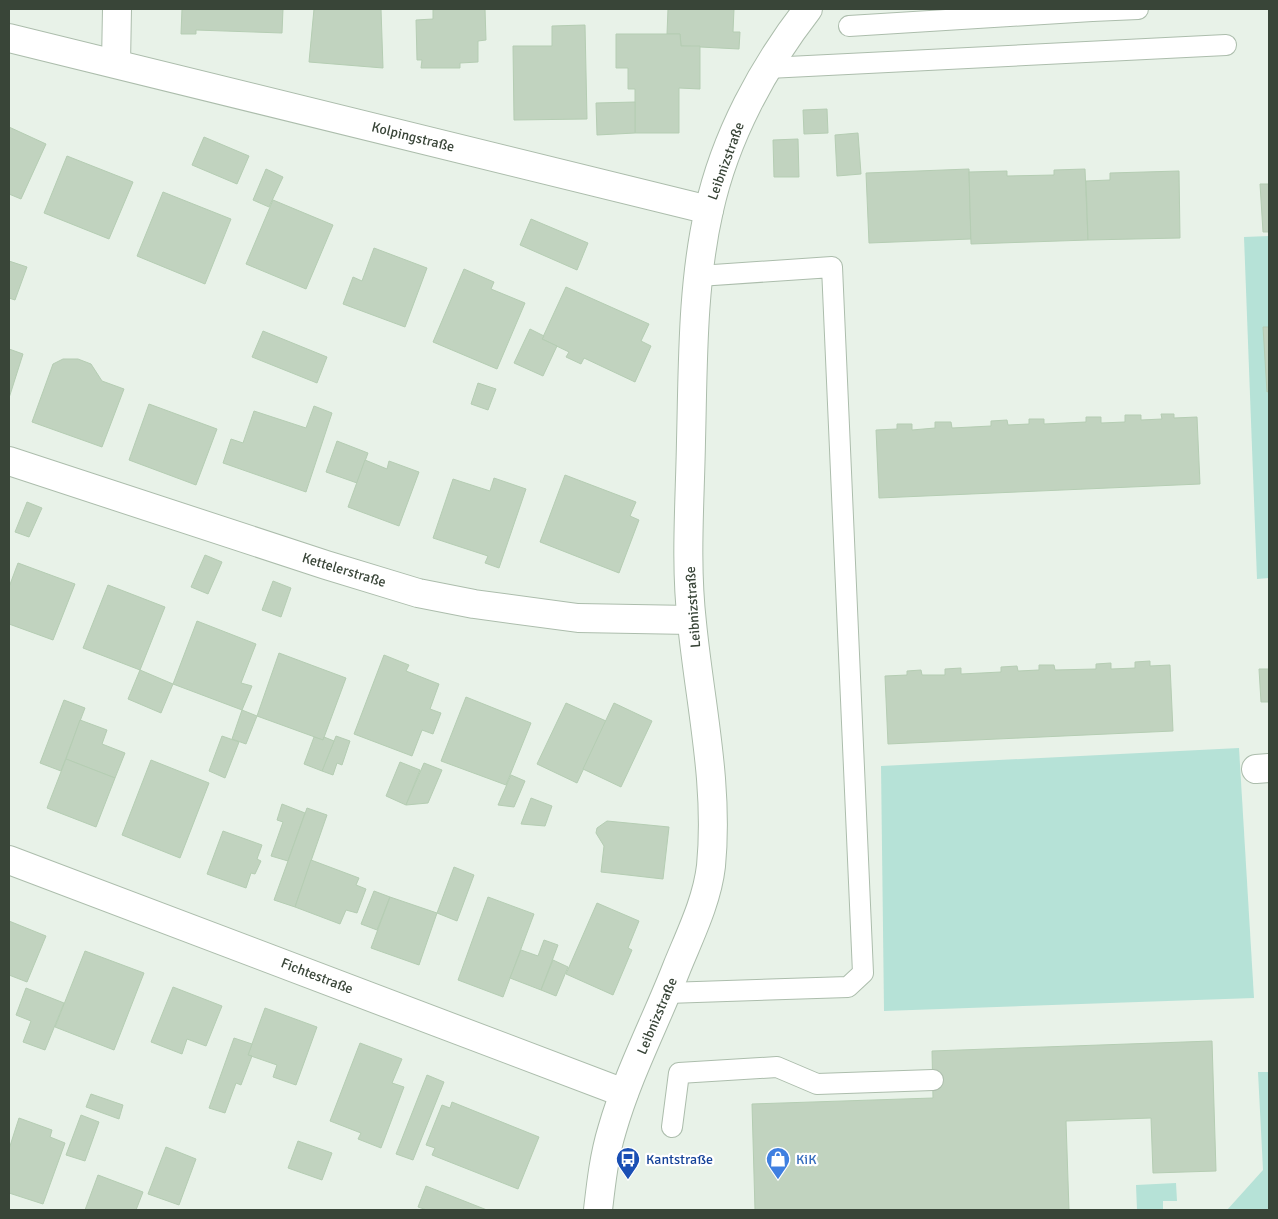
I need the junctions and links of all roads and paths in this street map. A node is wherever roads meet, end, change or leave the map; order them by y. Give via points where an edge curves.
1 (117, 9) edge
2 (808, 9) edge
3 (1138, 9) edge
4 (1092, 10) edge
5 (849, 26) dead end
6 (9, 38) edge
7 (1226, 45) dead end
8 (116, 63) junction
9 (768, 68) junction
10 (709, 210) junction
11 (699, 276) junction
12 (9, 461) edge
13 (691, 620) junction
14 (9, 860) edge
15 (667, 992) junction
16 (933, 1080) dead end
17 (624, 1093) junction
18 (672, 1127) dead end
19 (598, 1210) edge

1 - 8 street
2 - 9 street, Leibnizstraße
3 - 4 lane
4 - 5 lane
6 - 8 street, Kolpingstraße
7 - 9 lane
8 - 10 street, Kolpingstraße
9 - 10 street, Leibnizstraße via 745,109 723,161
10 - 11 street, Leibnizstraße
11 - 13 street, Leibnizstraße via 689,529
11 - 15 lane via 832,267 863,974 848,987
12 - 13 street, Kettelerstraße via 326,566 418,592 474,604 578,618
13 - 15 street, Leibnizstraße via 712,770 713,835 710,870 702,902
14 - 17 street, Fichtestraße
15 - 17 street, Leibnizstraße
16 - 18 lane via 817,1084 777,1067 679,1072
17 - 19 street, Leibnizstraße via 611,1132

